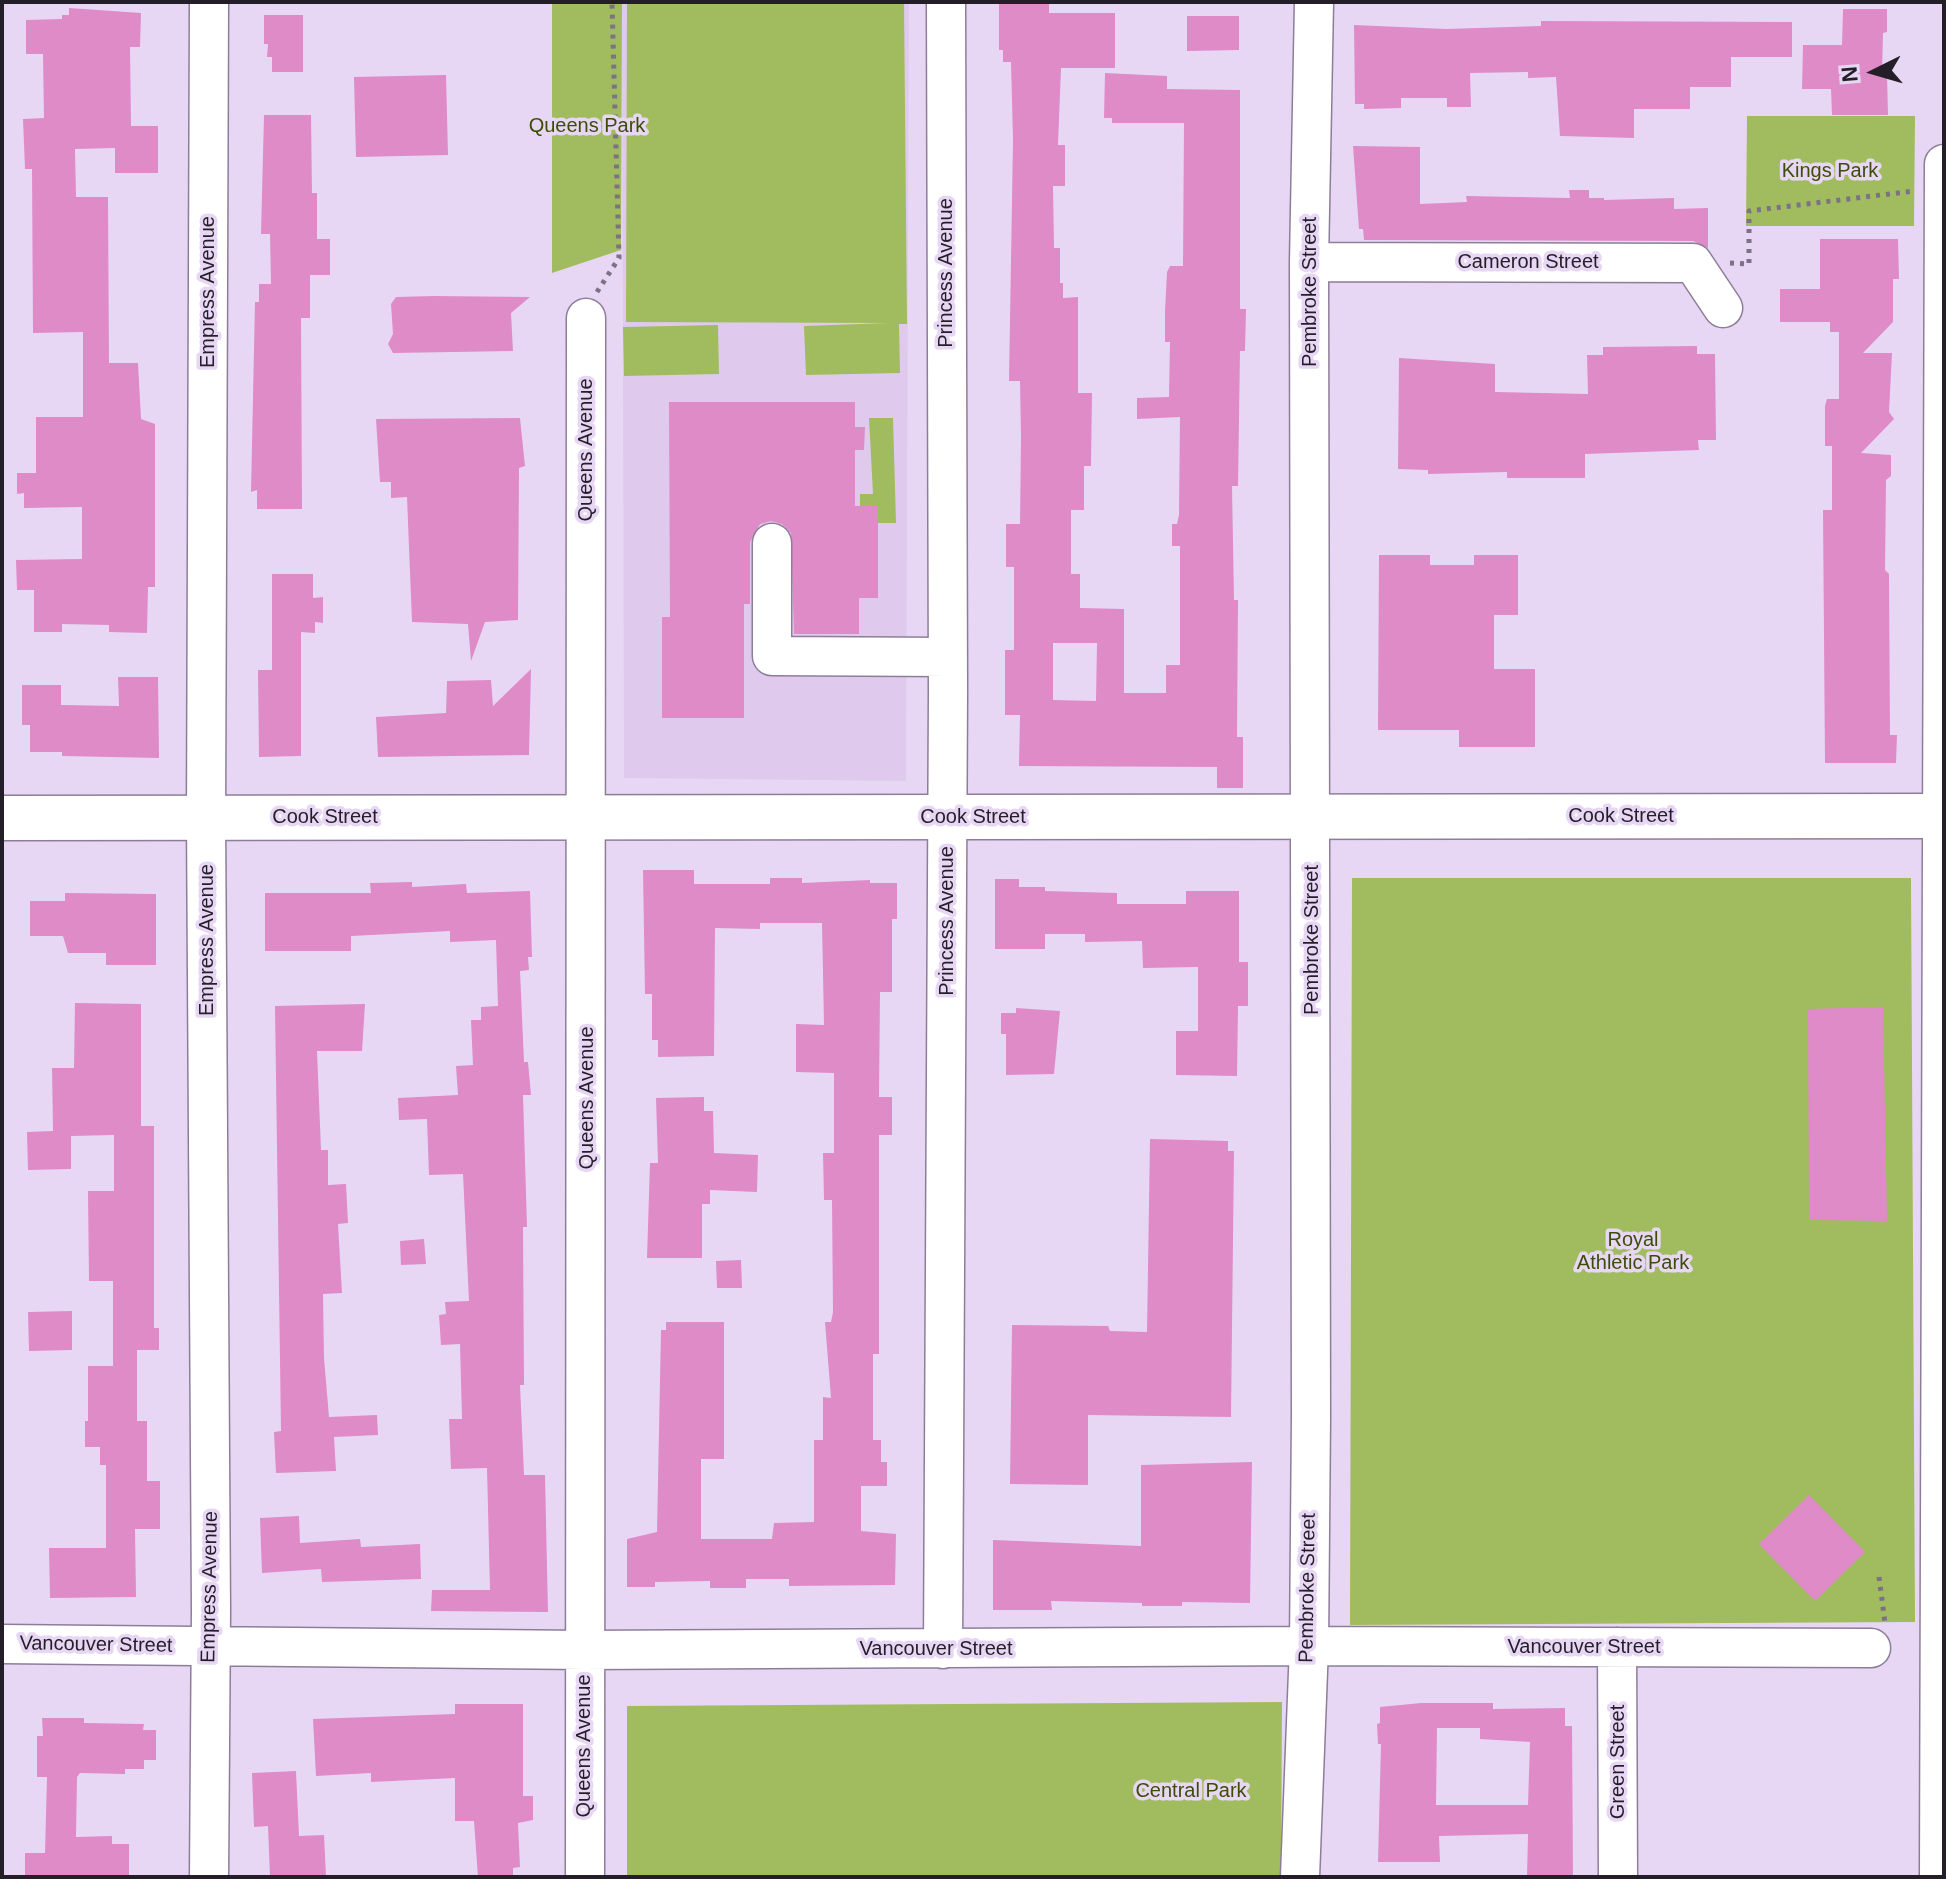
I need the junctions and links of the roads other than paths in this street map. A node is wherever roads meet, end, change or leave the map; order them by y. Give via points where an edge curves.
1 (209, 2) edge
2 (946, 2) edge
3 (1314, 2) edge
4 (1944, 164) edge
5 (1309, 262) junction
6 (1723, 308) dead end
7 (586, 318) road end
8 (772, 543) dead end
9 (948, 657) junction
10 (1311, 816) junction
11 (1942, 816) edge
12 (587, 817) junction
13 (948, 817) junction
14 (2, 818) edge
15 (206, 818) junction
16 (1878, 1640) road end
17 (2, 1644) edge
18 (209, 1646) junction
19 (1309, 1646) junction
20 (1617, 1647) junction
21 (1941, 1648) edge
22 (943, 1649) junction
23 (584, 1650) junction
24 (209, 1877) edge
25 (585, 1877) edge
26 (1300, 1877) edge
27 (1618, 1877) edge
28 (1939, 1877) edge

1 - 15 street, Empress Avenue
2 - 9 street, Princess Avenue
3 - 5 street, Pembroke Street
4 - 11 street
5 - 6 street, Cameron Street via 1693,263
5 - 10 street, Pembroke Street
7 - 12 street, Queens Avenue
8 - 9 street via 772,656
9 - 13 street, Princess Avenue
10 - 11 main road, Cook Street
10 - 13 main road, Cook Street
10 - 19 street, Pembroke Street
11 - 21 street
12 - 13 main road, Cook Street
12 - 15 main road, Cook Street
12 - 23 street, Queens Avenue
13 - 22 street, Princess Avenue
14 - 15 main road, Cook Street
15 - 18 street, Empress Avenue
16 - 20 street, Vancouver Street
17 - 18 street, Vancouver Street
18 - 23 street, Vancouver Street
18 - 24 street, Empress Avenue
19 - 20 street, Vancouver Street
19 - 22 street, Vancouver Street
19 - 26 street, Pembroke Street
20 - 27 street, Green Street
21 - 28 street
22 - 23 street, Vancouver Street
23 - 25 street, Queens Avenue

